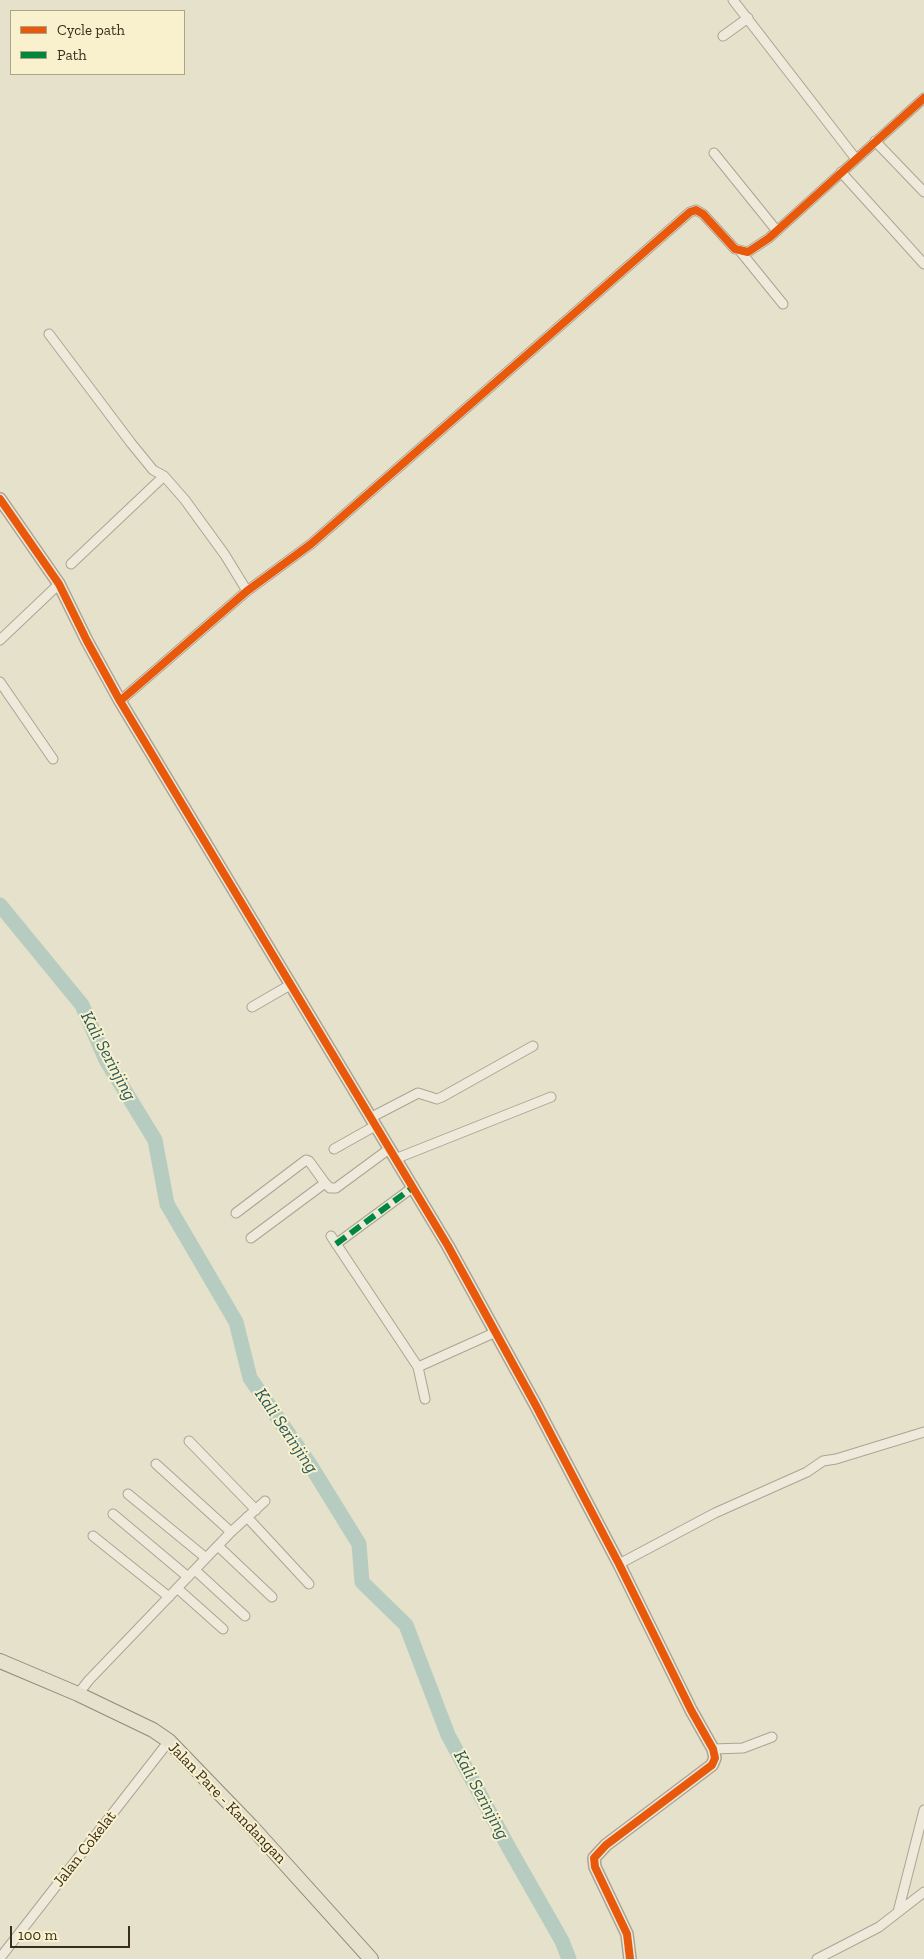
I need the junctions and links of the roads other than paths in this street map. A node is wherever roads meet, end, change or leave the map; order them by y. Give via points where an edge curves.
1 (733, 0) edge
2 (748, 18) junction
3 (723, 36) dead end
4 (922, 103) edge
5 (876, 141) junction
6 (714, 153) dead end
7 (856, 159) junction
8 (841, 172) junction
9 (924, 192) edge
10 (777, 231) junction
11 (740, 251) junction
12 (924, 264) edge
13 (783, 304) dead end
14 (49, 334) dead end
15 (164, 476) junction
16 (0, 499) edge
17 (71, 564) dead end
18 (59, 584) junction
19 (247, 591) junction
20 (0, 640) edge
21 (0, 682) edge
22 (120, 701) junction
23 (53, 759) dead end
24 (290, 985) junction
25 (252, 1007) dead end
26 (533, 1046) dead end
27 (551, 1097) dead end
28 (372, 1122) junction
29 (334, 1150) dead end
30 (392, 1154) junction
31 (325, 1183) junction
32 (412, 1188) junction
33 (236, 1213) dead end
34 (251, 1238) dead end
35 (496, 1332) junction
36 (418, 1367) junction
37 (425, 1399) dead end
38 (924, 1432) edge
39 (189, 1441) dead end
40 (156, 1464) dead end
41 (128, 1494) dead end
42 (264, 1501) dead end
43 (256, 1510) junction
44 (113, 1514) dead end
45 (247, 1517) junction
46 (231, 1532) junction
47 (92, 1536) dead end
48 (218, 1546) junction
49 (206, 1558) junction
50 (619, 1564) junction
51 (195, 1570) junction
52 (188, 1577) junction
53 (309, 1584) dead end
54 (177, 1588) junction
55 (169, 1597) junction
56 (272, 1597) dead end
57 (245, 1616) dead end
58 (223, 1629) dead end
59 (0, 1661) edge
60 (78, 1694) junction
61 (772, 1737) dead end
62 (169, 1741) junction
63 (713, 1749) junction
64 (924, 1810) edge
65 (922, 1897) edge
66 (898, 1912) junction
67 (0, 1958) edge
68 (371, 1959) edge
69 (630, 1959) edge
70 (817, 1959) edge

1 - 2 street
2 - 3 street
2 - 7 street
4 - 5 street
5 - 7 street
5 - 9 street
6 - 10 street
7 - 8 street
8 - 10 street
8 - 12 street
10 - 11 street via 748,252
11 - 13 street
11 - 19 street via 700,212 690,212 311,544
14 - 15 street via 131,443 153,470
15 - 17 street
15 - 19 street via 225,555
16 - 18 street
18 - 20 street
18 - 22 street
19 - 22 street
21 - 23 street
22 - 24 street
24 - 25 street
24 - 28 street
26 - 28 street via 442,1097 418,1093
27 - 30 street
28 - 29 street
28 - 30 street
30 - 31 street via 336,1188
30 - 32 street
31 - 33 street via 306,1160
31 - 34 street
32 - 35 street
32 - 36 street via 334,1240
35 - 36 street
35 - 50 street
36 - 37 street
38 - 50 street via 823,1461 807,1472 715,1513
39 - 43 street
40 - 46 street
41 - 49 street
42 - 43 street
43 - 45 street
44 - 52 street
45 - 46 street
45 - 53 street
46 - 48 street
47 - 55 street
48 - 49 street
48 - 56 street
49 - 51 street
50 - 63 street
51 - 52 street
51 - 57 street
52 - 54 street
54 - 55 street
54 - 58 street
55 - 60 street
59 - 60 main road, Jalan Pare - Kandangan
60 - 62 main road, Jalan Pare - Kandangan
61 - 63 street via 743,1748
62 - 67 street, Jalan Cokelat
62 - 68 main road, Jalan Pare - Kandangan via 246,1820
63 - 69 street via 715,1758 712,1765 606,1845 594,1858 627,1934
64 - 66 street
65 - 66 street
66 - 70 street via 879,1927

